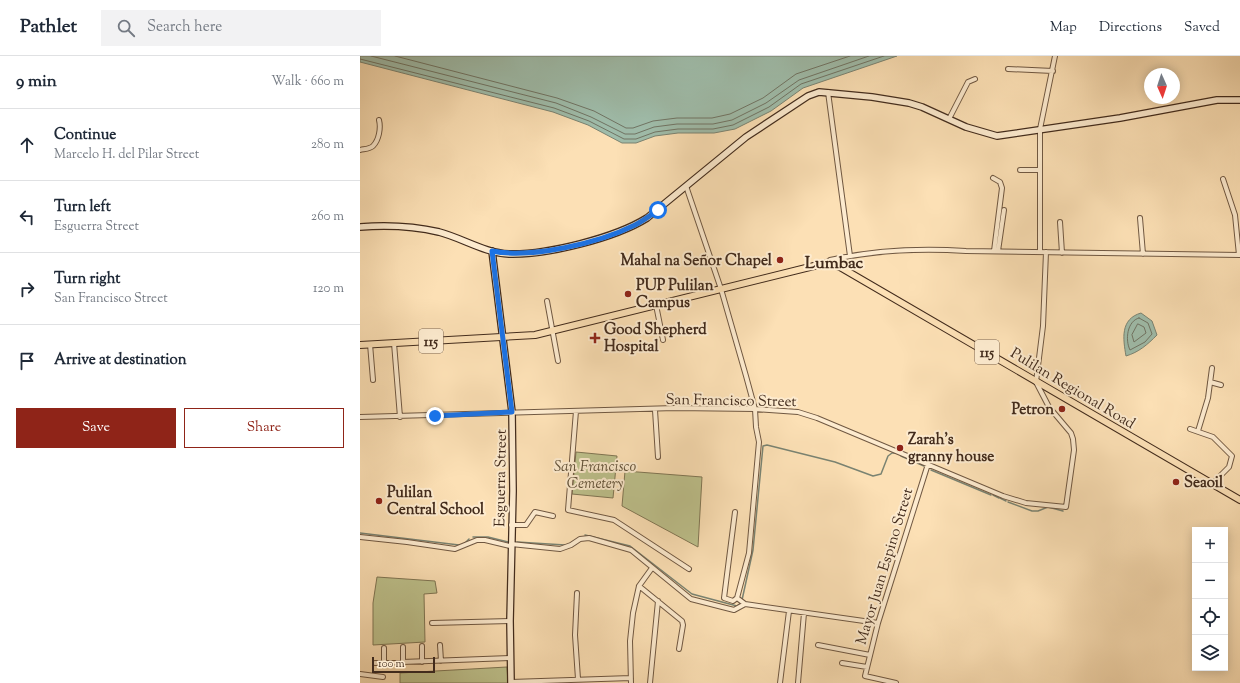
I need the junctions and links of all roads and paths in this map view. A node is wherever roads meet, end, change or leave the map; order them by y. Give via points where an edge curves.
1 (1056, 56) edge
2 (1008, 69) dead end
3 (1053, 70) junction
4 (975, 79) dead end
5 (828, 92) junction
6 (1240, 100) edge
7 (949, 119) junction
8 (379, 120) dead end
9 (1040, 129) junction
10 (360, 150) edge
11 (1020, 170) dead end
12 (1040, 170) junction
13 (993, 178) dead end
14 (1223, 179) dead end
15 (686, 186) junction
16 (1004, 210) dead end
17 (1140, 218) dead end
18 (1060, 222) dead end
19 (360, 227) edge
20 (492, 251) junction
21 (996, 251) junction
22 (1040, 252) junction
23 (1046, 252) junction
24 (1062, 253) junction
25 (1143, 254) junction
26 (1239, 255) edge
27 (850, 256) junction
28 (826, 263) junction
29 (720, 289) junction
30 (547, 301) dead end
31 (656, 306) junction
32 (552, 331) junction
33 (503, 338) junction
34 (663, 340) dead end
35 (394, 343) junction
36 (360, 344) edge
37 (370, 344) junction
38 (558, 361) dead end
39 (1212, 368) dead end
40 (373, 380) dead end
41 (1036, 382) junction
42 (1210, 382) junction
43 (1221, 385) dead end
44 (755, 409) junction
45 (655, 410) junction
46 (576, 411) junction
47 (512, 412) junction
48 (360, 417) edge
49 (400, 417) junction
50 (1190, 429) dead end
51 (1198, 431) junction
52 (658, 457) dead end
53 (928, 464) junction
54 (1212, 484) junction
55 (1240, 500) edge
56 (735, 512) dead end
57 (553, 516) dead end
58 (511, 525) junction
59 (360, 538) edge
60 (511, 545) junction
61 (652, 568) junction
62 (689, 569) dead end
63 (639, 586) junction
64 (577, 593) dead end
65 (737, 598) junction
66 (658, 600) junction
67 (745, 604) junction
68 (789, 611) junction
69 (804, 613) junction
70 (510, 621) junction
71 (432, 623) dead end
72 (878, 623) junction
73 (440, 645) dead end
74 (818, 645) dead end
75 (422, 646) dead end
76 (403, 647) dead end
77 (384, 648) dead end
78 (679, 649) dead end
79 (870, 655) junction
80 (510, 658) junction
81 (441, 661) junction
82 (403, 662) junction
83 (422, 662) junction
84 (375, 663) dead end
85 (384, 663) junction
86 (842, 663) dead end
87 (867, 667) junction
88 (360, 674) edge
89 (383, 677) dead end
90 (578, 679) junction
91 (631, 681) edge
92 (883, 682) edge
93 (511, 683) edge
94 (650, 683) edge
95 (780, 683) edge
96 (798, 683) edge
97 (896, 683) edge

1 - 3 street
2 - 3 street
3 - 9 street
4 - 7 street via 968,82
5 - 7 street via 909,103 922,106
5 - 15 street via 808,96 764,125
5 - 27 street
6 - 9 street via 1217,100 1120,118
7 - 9 street via 990,136 1006,136
8 - 10 street via 380,129 374,145
9 - 12 street
11 - 12 street
12 - 22 street
13 - 21 street via 1000,182 1002,188
14 - 26 street via 1234,215
15 - 20 street via 636,225 606,236 568,247 509,254
15 - 29 street
16 - 21 street
17 - 25 street
18 - 24 street
19 - 20 street via 394,226 439,232
20 - 33 street, Esguerra Street
21 - 22 street
21 - 27 street via 889,250
22 - 23 street
23 - 24 street
23 - 41 street via 1043,326
24 - 25 street
25 - 26 street
27 - 28 street
28 - 29 main road, 115
28 - 41 main road, Pulilan Regional Road / 115 via 840,267
29 - 31 main road, 115
29 - 44 street
30 - 32 street
31 - 32 main road, 115
31 - 34 street
32 - 33 main road, 115
32 - 38 street
33 - 35 main road, 115
33 - 47 street, Esguerra Street
35 - 37 main road, 115
35 - 49 street
36 - 37 main road, 115
37 - 40 street
39 - 42 street
41 - 53 street, San Francisco Street via 1049,407 1073,439 1074,450 1066,507 1026,503 1003,496
41 - 54 main road, Pulilan Regional Road / 115
42 - 43 street
42 - 51 street via 1207,405
44 - 45 street, San Francisco Street
44 - 53 street, San Francisco Street via 798,412 817,418
44 - 65 street via 759,442 756,495 749,554
45 - 46 street, San Francisco Street
45 - 52 street
46 - 47 street, San Francisco Street
46 - 62 street via 568,510 614,520
47 - 49 street, San Francisco Street
47 - 58 street, Esguerra Street
48 - 49 street, San Francisco Street
50 - 51 street
51 - 54 street via 1212,437 1232,456 1229,467
53 - 72 street, Mayor Juan Espino Street
54 - 55 main road, Pulilan Regional Road / 115
56 - 65 street via 724,598 732,601
57 - 58 street via 535,512 526,525
58 - 60 street, Esguerra Street
59 - 60 street via 455,549 476,540
60 - 61 street via 560,549 580,539 589,538 629,549
60 - 70 street, Esguerra Street
61 - 63 street
61 - 67 street via 691,599 734,610
63 - 66 street
63 - 91 street via 631,634
64 - 90 street via 575,635
65 - 67 street
66 - 78 street via 683,622
66 - 94 street
67 - 68 street
68 - 69 street
68 - 95 street
69 - 72 street
69 - 96 street
70 - 71 street
70 - 80 street, Esguerra Street
72 - 79 street, Mayor Juan Espino Street
73 - 81 street
74 - 79 street
75 - 83 street
76 - 82 street
77 - 85 street
79 - 87 street, Mayor Juan Espino Street
80 - 81 street
80 - 93 street, Esguerra Street
81 - 83 street
82 - 83 street
82 - 85 street
84 - 85 street
86 - 87 street
87 - 92 street, Mayor Juan Espino Street via 864,676
88 - 89 street
90 - 91 street
90 - 93 street
92 - 97 street

